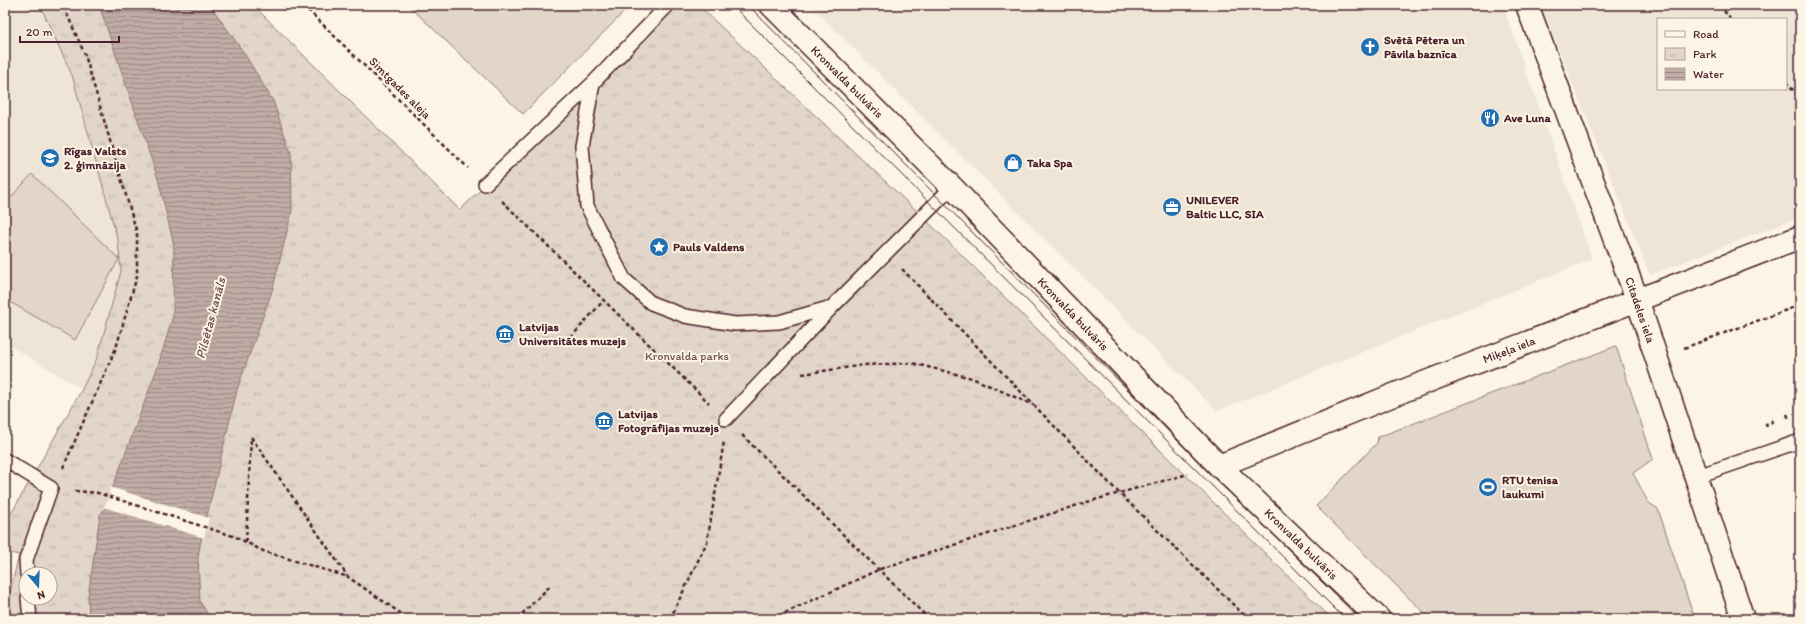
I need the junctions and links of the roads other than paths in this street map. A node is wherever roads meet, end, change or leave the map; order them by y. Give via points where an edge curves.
1 (668, 5) edge
2 (771, 5) edge
3 (1527, 5) edge
4 (593, 83) junction
5 (485, 184) road end
6 (952, 187) junction
7 (1800, 237) edge
8 (1637, 299) junction
9 (832, 307) junction
10 (726, 419) road end
11 (1800, 441) edge
12 (5, 460) edge
13 (1219, 466) junction
14 (1695, 477) junction
15 (26, 566) edge
16 (29, 606) edge
17 (30, 619) edge
18 (1379, 619) edge
19 (1743, 619) edge

1 - 4 lane
2 - 6 street, Kronvalda bulvāris
3 - 8 street, Citadeles iela
4 - 5 lane
4 - 9 lane via 582,146 587,206 624,279 651,303 685,316 735,324 778,322
6 - 9 lane
6 - 13 street, Kronvalda bulvāris
7 - 8 street, Miķeļa iela
8 - 13 street, Miķeļa iela
8 - 14 street, Citadeles iela
9 - 10 lane
11 - 14 lane
12 - 15 lane via 51,488 26,560
13 - 18 street, Kronvalda bulvāris
14 - 19 street, Citadeles iela
16 - 17 lane

